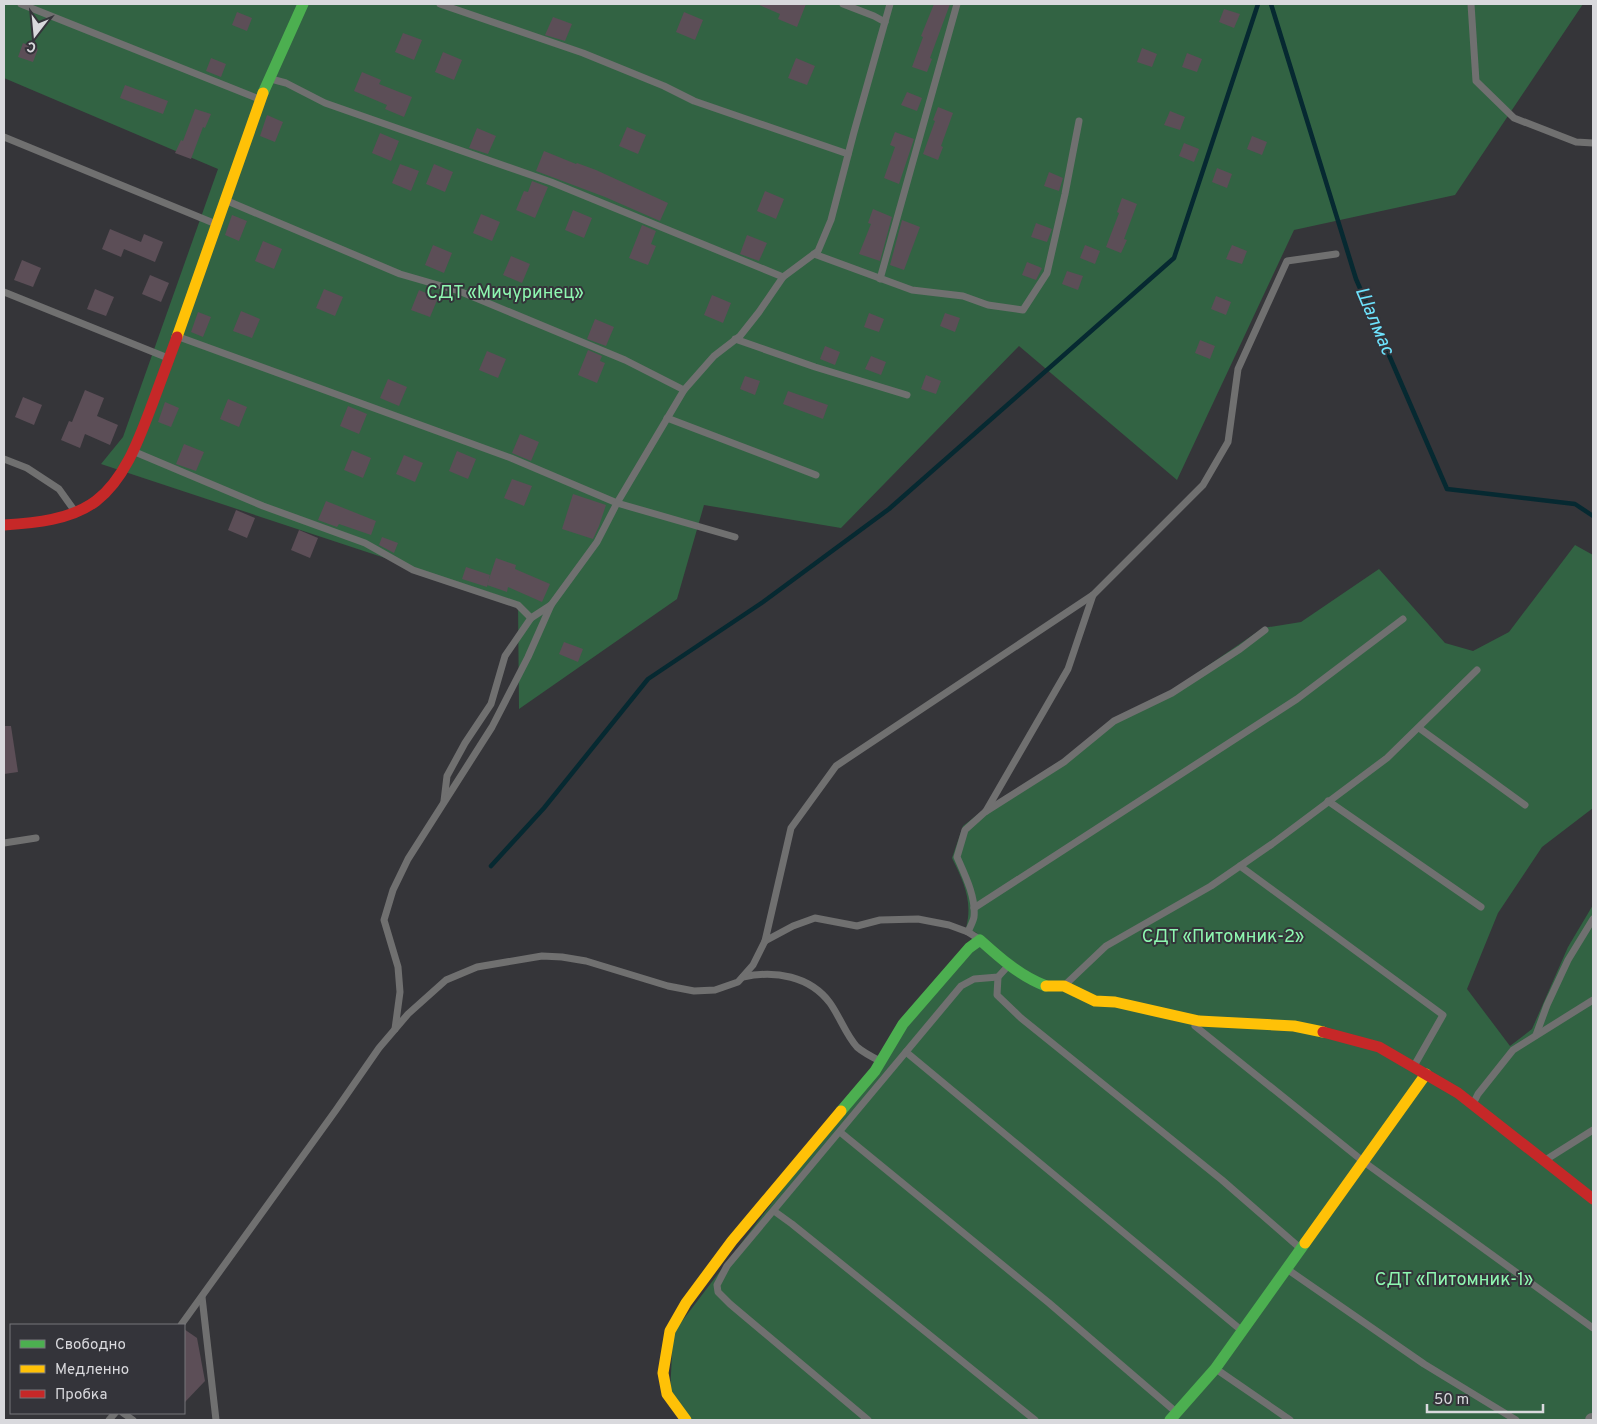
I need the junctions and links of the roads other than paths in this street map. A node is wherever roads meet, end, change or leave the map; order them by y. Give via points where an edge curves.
1 (21, 4) edge
2 (440, 4) edge
3 (843, 4) edge
4 (890, 4) edge
5 (957, 4) edge
6 (1471, 4) edge
7 (300, 6) edge
8 (886, 22) junction
9 (269, 78) junction
10 (260, 99) junction
11 (1079, 121) dead end
12 (4, 136) edge
13 (1593, 143) edge
14 (848, 154) junction
15 (224, 200) junction
16 (216, 224) junction
17 (814, 254) junction
18 (1336, 254) dead end
19 (783, 277) junction
20 (880, 279) junction
21 (4, 292) edge
22 (177, 336) junction
23 (735, 339) junction
24 (169, 358) junction
25 (684, 390) junction
26 (907, 395) dead end
27 (667, 418) junction
28 (134, 451) junction
29 (4, 459) edge
30 (816, 475) dead end
31 (617, 503) junction
32 (76, 512) junction
33 (4, 525) edge
34 (736, 537) dead end
35 (1093, 595) junction
36 (552, 605) junction
37 (531, 618) junction
38 (1403, 619) dead end
39 (1265, 630) dead end
40 (1477, 670) dead end
41 (1419, 728) junction
42 (1328, 801) junction
43 (444, 804) junction
44 (1525, 806) dead end
45 (985, 812) junction
46 (36, 838) dead end
47 (4, 843) edge
48 (1240, 866) junction
49 (1481, 907) dead end
50 (974, 908) junction
51 (1593, 920) edge
52 (968, 932) junction
53 (980, 940) junction
54 (765, 941) junction
55 (1009, 965) junction
56 (743, 977) junction
57 (998, 978) junction
58 (1064, 986) junction
59 (1593, 1000) edge
60 (1182, 1016) junction
61 (395, 1029) junction
62 (1536, 1036) junction
63 (906, 1052) junction
64 (880, 1061) junction
65 (1414, 1066) junction
66 (1426, 1074) junction
67 (1473, 1105) junction
68 (1593, 1130) edge
69 (840, 1132) junction
70 (1545, 1161) junction
71 (1364, 1162) junction
72 (1593, 1198) edge
73 (774, 1211) junction
74 (1301, 1249) junction
75 (1286, 1269) junction
76 (202, 1297) junction
77 (182, 1324) edge
78 (1593, 1328) edge
79 (1241, 1331) junction
80 (1215, 1369) junction
81 (1173, 1416) edge
82 (216, 1420) edge
83 (686, 1420) edge
84 (868, 1420) edge
85 (1035, 1420) edge
86 (1290, 1420) edge
87 (1516, 1420) edge

1 - 10 lane
2 - 14 lane via 583,53 694,101
3 - 8 lane
4 - 8 lane
5 - 20 lane
6 - 13 lane via 1476,81 1514,118 1576,142
7 - 9 street
8 - 14 lane
9 - 10 street
9 - 19 lane via 325,103 551,182
10 - 15 street
11 - 20 lane via 1047,273 1023,310 988,305 963,296 912,290
12 - 16 lane
14 - 17 lane via 831,220
15 - 16 street
15 - 25 lane via 400,274 459,291 597,348
16 - 22 street
17 - 19 lane
17 - 20 lane
18 - 35 lane via 1287,261 1238,369 1228,442 1203,485
19 - 23 lane
21 - 24 lane
22 - 24 street
22 - 31 lane via 512,458
23 - 25 lane via 714,356
23 - 26 lane
24 - 28 street
25 - 27 lane
27 - 30 lane
27 - 31 lane
28 - 32 street via 108,489 96,501
28 - 37 lane via 263,506 365,543 413,570 518,605
29 - 32 lane via 27,468 59,489
31 - 34 lane
31 - 36 lane via 598,542
32 - 33 street via 36,523
35 - 45 lane via 1068,669
35 - 54 lane via 836,766 791,828
36 - 37 lane
36 - 43 lane via 496,719
37 - 43 lane via 505,656 492,704 447,776
38 - 50 lane via 1297,699
39 - 45 lane via 1240,650 1172,693 1114,722 1064,762
40 - 41 lane
41 - 42 lane via 1387,758
41 - 44 lane
42 - 48 lane
42 - 49 lane
43 - 61 lane via 408,859 393,890 384,920 398,967 400,992
45 - 50 lane via 966,830 957,857 969,883
46 - 47 lane
48 - 58 lane via 1106,946
48 - 65 lane via 1443,1015
50 - 52 lane via 974,919
51 - 62 lane via 1568,960
52 - 53 lane
52 - 54 lane via 918,919 880,920 857,926 815,918
53 - 55 street
53 - 64 street via 903,1024
54 - 56 lane
55 - 57 lane
55 - 58 street via 1045,986
56 - 61 lane via 715,990 694,991 586,961 542,956 515,960 477,967 446,980
56 - 64 lane via 776,974 799,979 817,988 856,1046
57 - 63 lane via 974,980 961,986
57 - 74 lane via 997,995 1021,1018 1222,1180
58 - 60 street via 1095,1000
59 - 62 lane
60 - 65 street via 1199,1021 1294,1026 1379,1047
60 - 71 lane
61 - 76 lane
62 - 67 lane via 1513,1050
63 - 69 lane
63 - 79 lane
64 - 83 street via 732,1241 686,1303 670,1331 663,1373 667,1394
65 - 66 street
66 - 67 street
66 - 71 street
67 - 70 street
68 - 70 lane
69 - 73 lane
69 - 81 lane via 1049,1303
70 - 72 street
71 - 74 street
71 - 78 lane
73 - 84 lane via 728,1266 716,1285 718,1292
73 - 85 lane
74 - 75 street
75 - 79 street
75 - 87 lane via 1424,1364
76 - 77 lane
76 - 82 lane
79 - 80 street
80 - 81 street
80 - 86 lane

